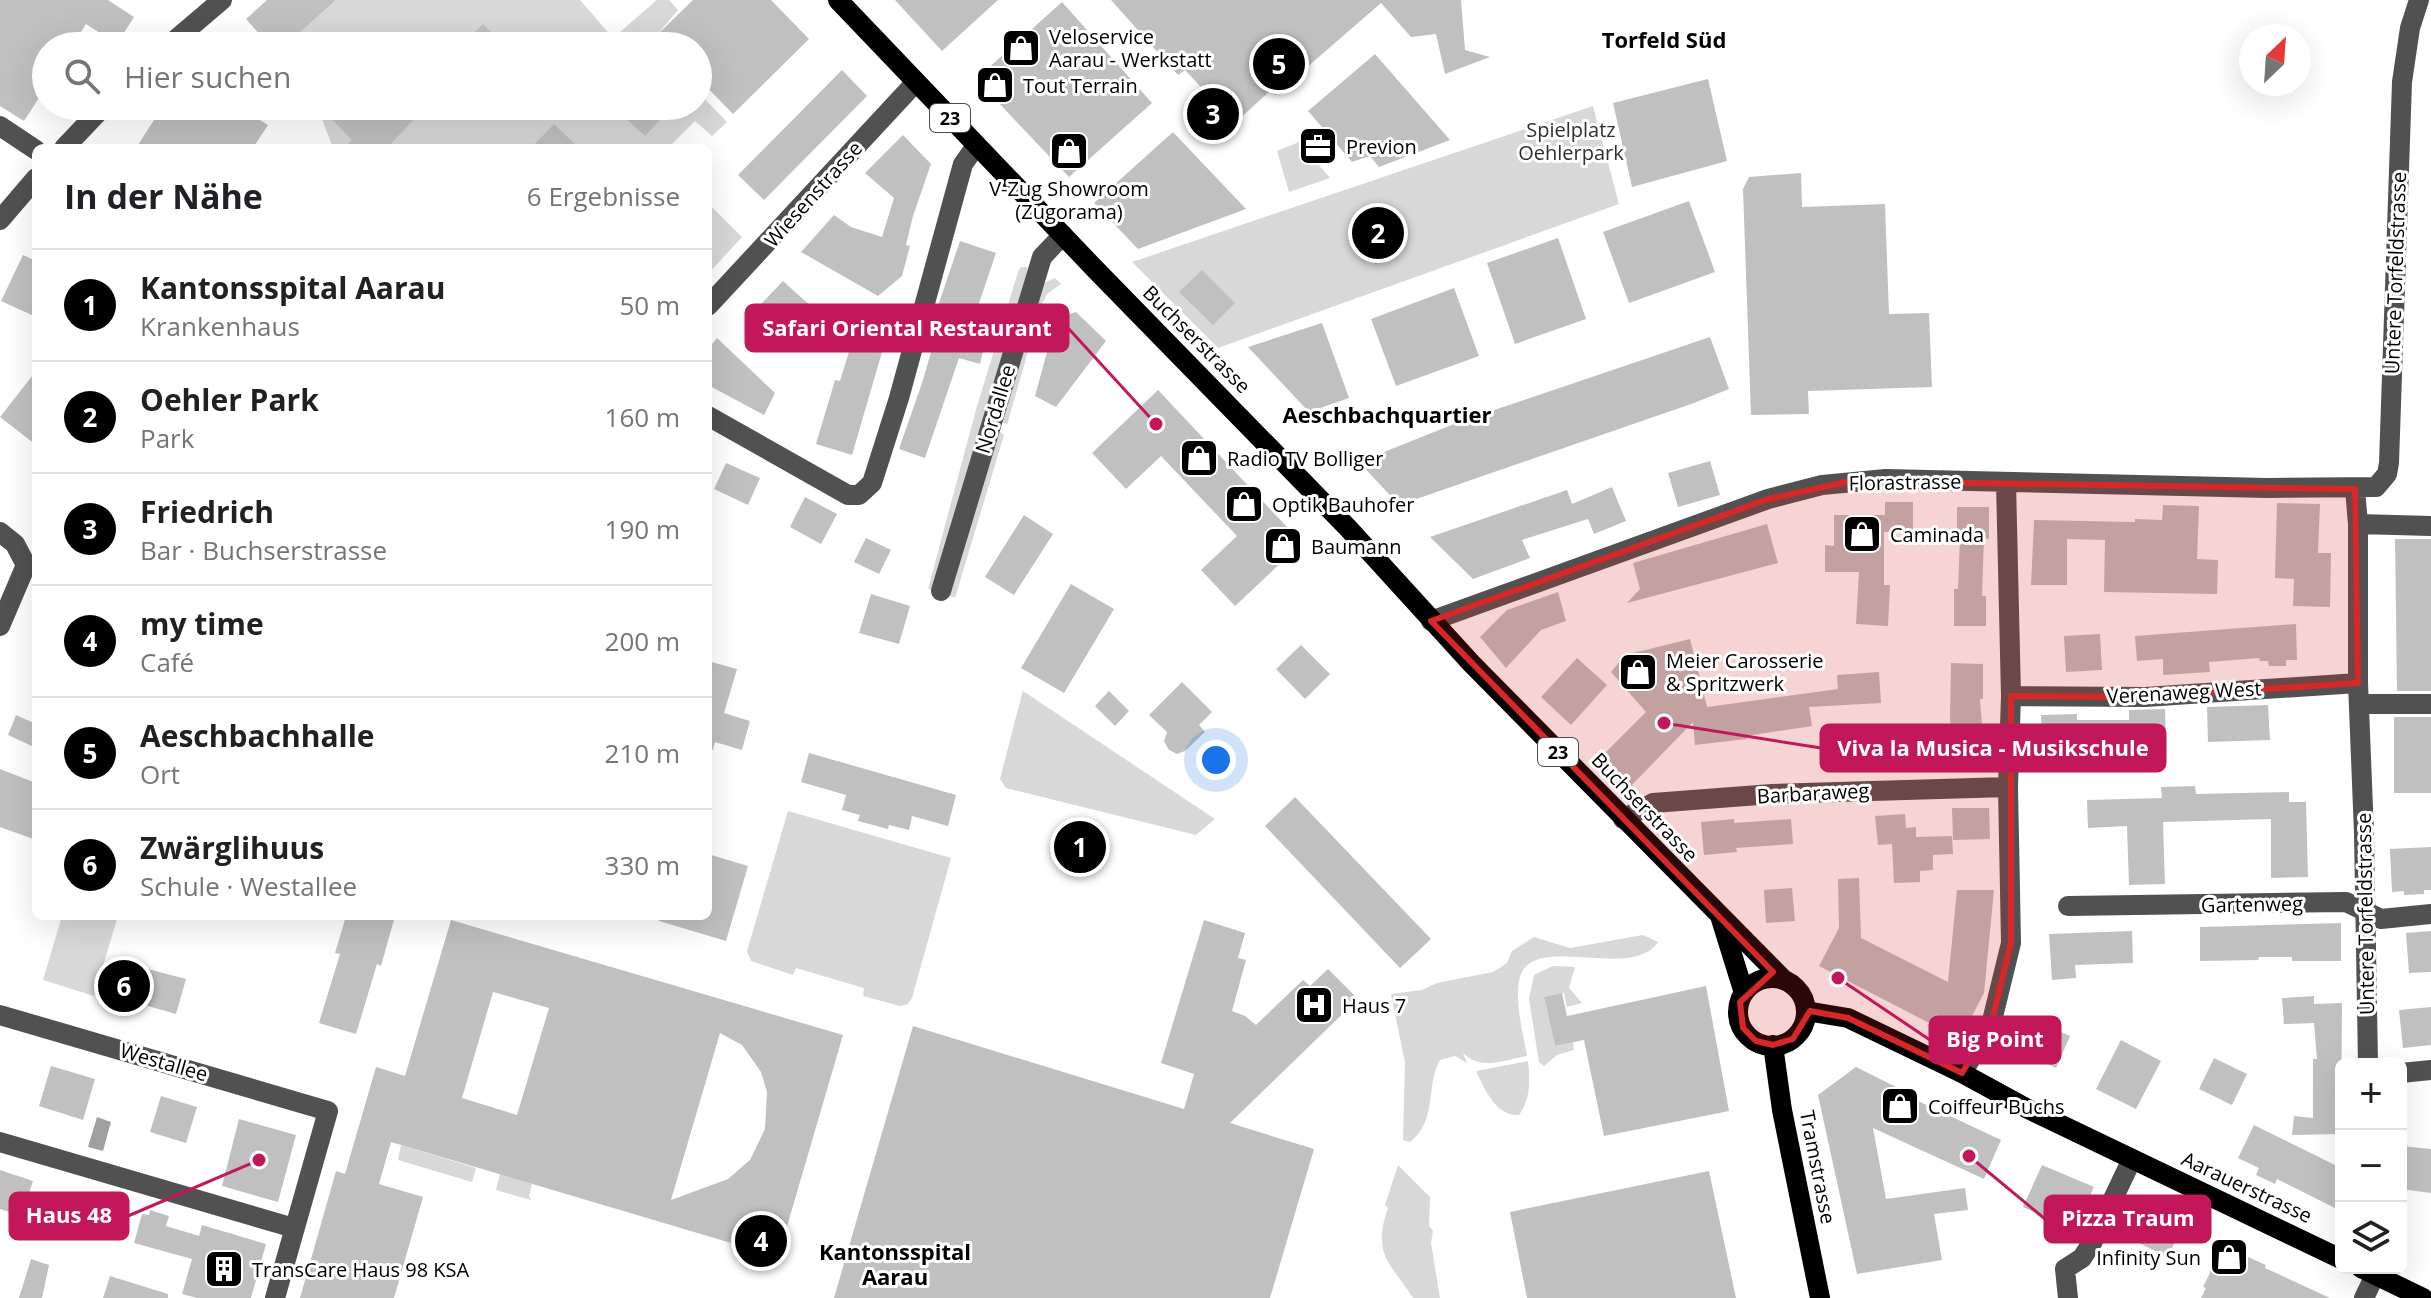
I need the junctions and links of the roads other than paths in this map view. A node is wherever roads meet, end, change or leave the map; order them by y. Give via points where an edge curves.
1 (222, 0) edge
2 (838, 0) edge
3 (2419, 0) edge
4 (184, 32) edge
5 (916, 82) junction
6 (91, 120) edge
7 (0, 126) edge
8 (68, 144) edge
9 (976, 146) junction
10 (32, 147) edge
11 (32, 183) edge
12 (0, 220) edge
13 (1063, 235) junction
14 (712, 302) edge
15 (712, 418) edge
16 (2006, 482) junction
17 (2355, 489) junction
18 (2358, 524) junction
19 (2431, 526) edge
20 (0, 532) edge
21 (941, 591) dead end
22 (1431, 621) junction
23 (0, 626) edge
24 (2358, 693) junction
25 (2011, 696) junction
26 (2431, 704) edge
27 (2008, 787) junction
28 (1623, 819) junction
29 (2068, 906) dead end
30 (2365, 910) junction
31 (2431, 914) edge
32 (1721, 919) junction
33 (1783, 979) junction
34 (1744, 993) junction
35 (1806, 1011) junction
36 (0, 1015) edge
37 (1773, 1045) junction
38 (2368, 1058) edge
39 (2431, 1070) edge
40 (2407, 1072) edge
41 (1962, 1073) junction
42 (0, 1142) edge
43 (2132, 1159) junction
44 (294, 1228) junction
45 (2335, 1256) edge
46 (2366, 1274) edge
47 (2374, 1274) edge
48 (275, 1298) edge
49 (1820, 1298) edge
50 (2068, 1298) edge
51 (2364, 1298) edge
52 (2423, 1298) edge

1 - 4 street
2 - 5 main road, Buchserstrasse / 23
3 - 17 street, Untere Torfeldstrasse via 2402,82 2389,463 2376,487
5 - 9 main road, Buchserstrasse / 23
5 - 14 street, Wiesenstrasse
6 - 8 street
7 - 10 street
9 - 13 main road, Buchserstrasse / 23
9 - 15 street via 963,164 872,483 859,495 848,495
11 - 12 street
13 - 21 street, Nordallee via 1042,257
13 - 22 main road, Buchserstrasse / 23 via 1400,582
16 - 17 street, Florastrasse
16 - 22 street, Florastrasse via 1886,479 1822,485 1768,499
16 - 25 street
17 - 18 street, Untere Torfeldstrasse
18 - 19 street
18 - 24 street, Untere Torfeldstrasse
20 - 23 street via 15,544 26,565
22 - 28 main road, Buchserstrasse / 23
24 - 25 street, Verenaweg West
24 - 26 street, Verenaweg West
24 - 30 street, Untere Torfeldstrasse
25 - 27 street
27 - 28 street, Barbaraweg via 1653,803
27 - 41 street via 2011,943 1991,1025
28 - 32 main road, Buchserstrasse / 23
29 - 30 street, Gartenweg via 2346,902
30 - 31 street, Gartenweg via 2381,919
30 - 38 street, Untere Torfeldstrasse
32 - 33 main road, Buchserstrasse / 23
32 - 34 main road, Buchserstrasse / 23
33 - 34 main road via 1761,979
33 - 35 main road, 23 via 1799,990
34 - 37 main road, 23 via 1739,1011 1743,1028 1756,1041
35 - 37 main road via 1801,1031
35 - 41 main road, Aarauerstrasse via 1848,1018
36 - 44 street, Westallee via 328,1111
37 - 49 main road, Tramstrasse
39 - 40 street
41 - 43 main road, Aarauerstrasse
42 - 44 street
43 - 45 main road, Aarauerstrasse
43 - 50 street via 2093,1241 2082,1258 2065,1269
44 - 48 street
46 - 51 street
47 - 52 main road

